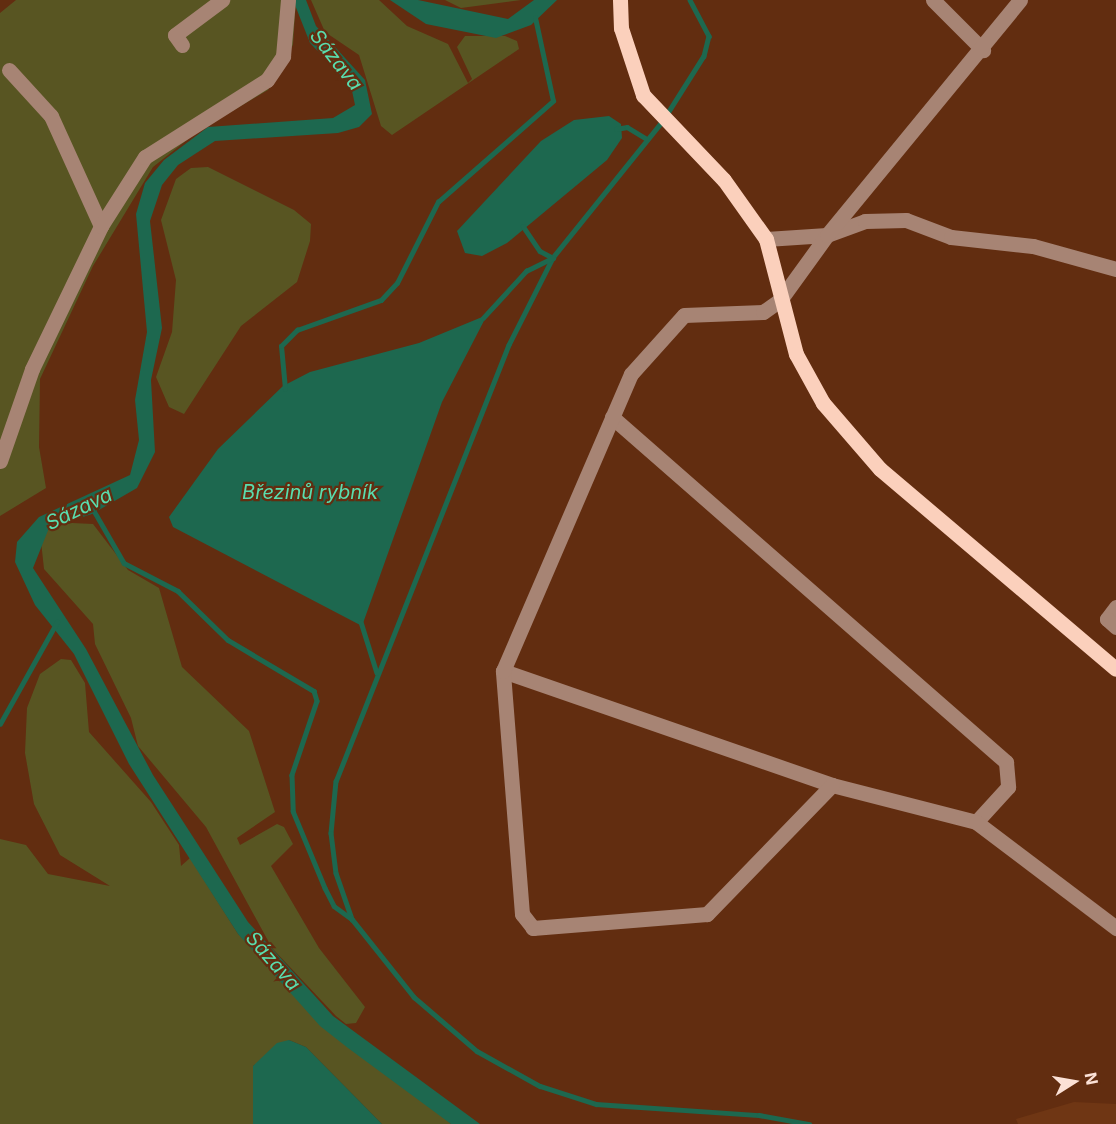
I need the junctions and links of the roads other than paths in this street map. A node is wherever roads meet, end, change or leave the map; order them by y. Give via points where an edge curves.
1 (222, 0) edge
2 (288, 0) edge
3 (620, 0) edge
4 (933, 0) edge
5 (1020, 0) edge
6 (182, 45) dead end
7 (983, 50) junction
8 (9, 70) dead end
9 (101, 226) junction
10 (826, 236) junction
11 (766, 239) junction
12 (1116, 269) edge
13 (780, 300) junction
14 (612, 417) junction
15 (0, 460) edge
16 (1116, 608) edge
17 (1116, 627) edge
18 (1116, 669) edge
19 (503, 671) junction
20 (832, 785) junction
21 (976, 822) junction
22 (1116, 928) edge

1 - 6 street via 175,35
2 - 9 street via 283,56 267,80 145,157
3 - 11 main road via 631,67 662,120 724,180
4 - 7 street
5 - 7 street
7 - 10 street
8 - 9 street via 51,116
9 - 15 street via 32,369
10 - 11 street
10 - 12 street via 865,221 906,220 951,237 1033,246
10 - 13 street
11 - 13 main road
13 - 14 street via 763,312 684,315 631,374
13 - 18 main road via 808,379 866,454
14 - 19 street
14 - 21 street via 1006,762 1008,787
16 - 17 street via 1107,619
19 - 20 street
19 - 20 street via 522,914 533,928 707,914
20 - 21 street
21 - 22 street

